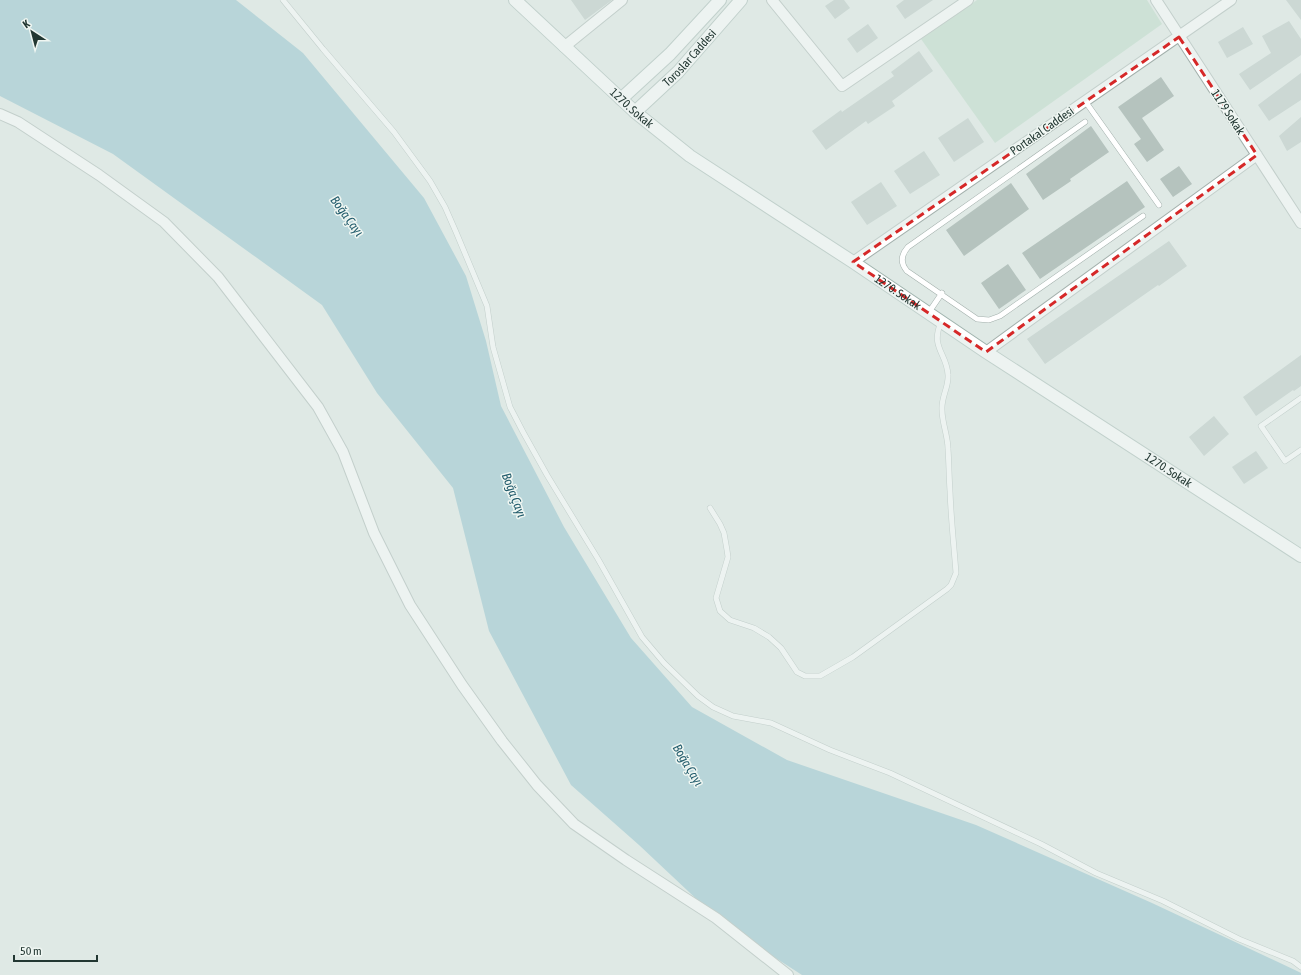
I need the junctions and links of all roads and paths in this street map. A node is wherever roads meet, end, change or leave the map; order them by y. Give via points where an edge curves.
1 (283, 0) edge
2 (515, 0) edge
3 (622, 0) edge
4 (720, 0) edge
5 (741, 0) edge
6 (772, 0) edge
7 (968, 0) edge
8 (1156, 0) edge
9 (1232, 0) edge
10 (1179, 37) junction
11 (564, 47) junction
12 (621, 99) junction
13 (1086, 101) junction
14 (635, 112) junction
15 (0, 114) edge
16 (1086, 122) dead end
17 (1257, 155) junction
18 (1159, 205) dead end
19 (1143, 216) dead end
20 (1301, 223) edge
21 (853, 262) junction
22 (942, 294) junction
23 (928, 313) junction
24 (941, 322) junction
25 (986, 352) junction
26 (1301, 398) edge
27 (1301, 450) edge
28 (710, 508) dead end
29 (1301, 556) edge
30 (1301, 967) edge
31 (788, 975) edge

1 - 30 lane via 394,132 430,181 445,207 487,306 494,346 510,407 523,432 642,637 698,696 713,707 733,716 771,723 830,750 890,773 1041,844 1096,873 1163,901
2 - 11 street, 1270. Sokak
3 - 11 street
4 - 12 street, Toroslar Caddesi via 670,54
5 - 14 street, Toroslar Caddesi via 678,72
6 - 7 street via 842,86
8 - 10 street, 1179 Sokak
9 - 10 street, Portakal Caddesi
10 - 13 street, Portakal Caddesi
10 - 17 street, 1179 Sokak
11 - 12 street, 1270. Sokak
12 - 14 street, 1270. Sokak
13 - 18 lane
13 - 21 street, Portakal Caddesi
14 - 21 street, 1270. Sokak via 690,156
15 - 31 street via 18,122 99,175 158,218 218,277 318,407 343,452 374,532 410,605 462,685 537,785 574,824 716,918
16 - 22 lane via 904,250 902,259 907,271
17 - 20 street, 1179 Sokak
17 - 25 street
19 - 22 lane via 995,319 977,319
21 - 23 street, 1270. Sokak
22 - 23 lane
23 - 24 street, 1270. Sokak
24 - 25 street, 1270. Sokak
24 - 28 lane via 937,339 948,370 948,384 943,396 942,409 948,447 956,573 947,589 825,674 805,676 797,672 781,648 769,637 754,628 730,620 720,611 716,598 728,557 720,524
25 - 29 street, 1270. Sokak
26 - 27 lane via 1261,426 1285,461

